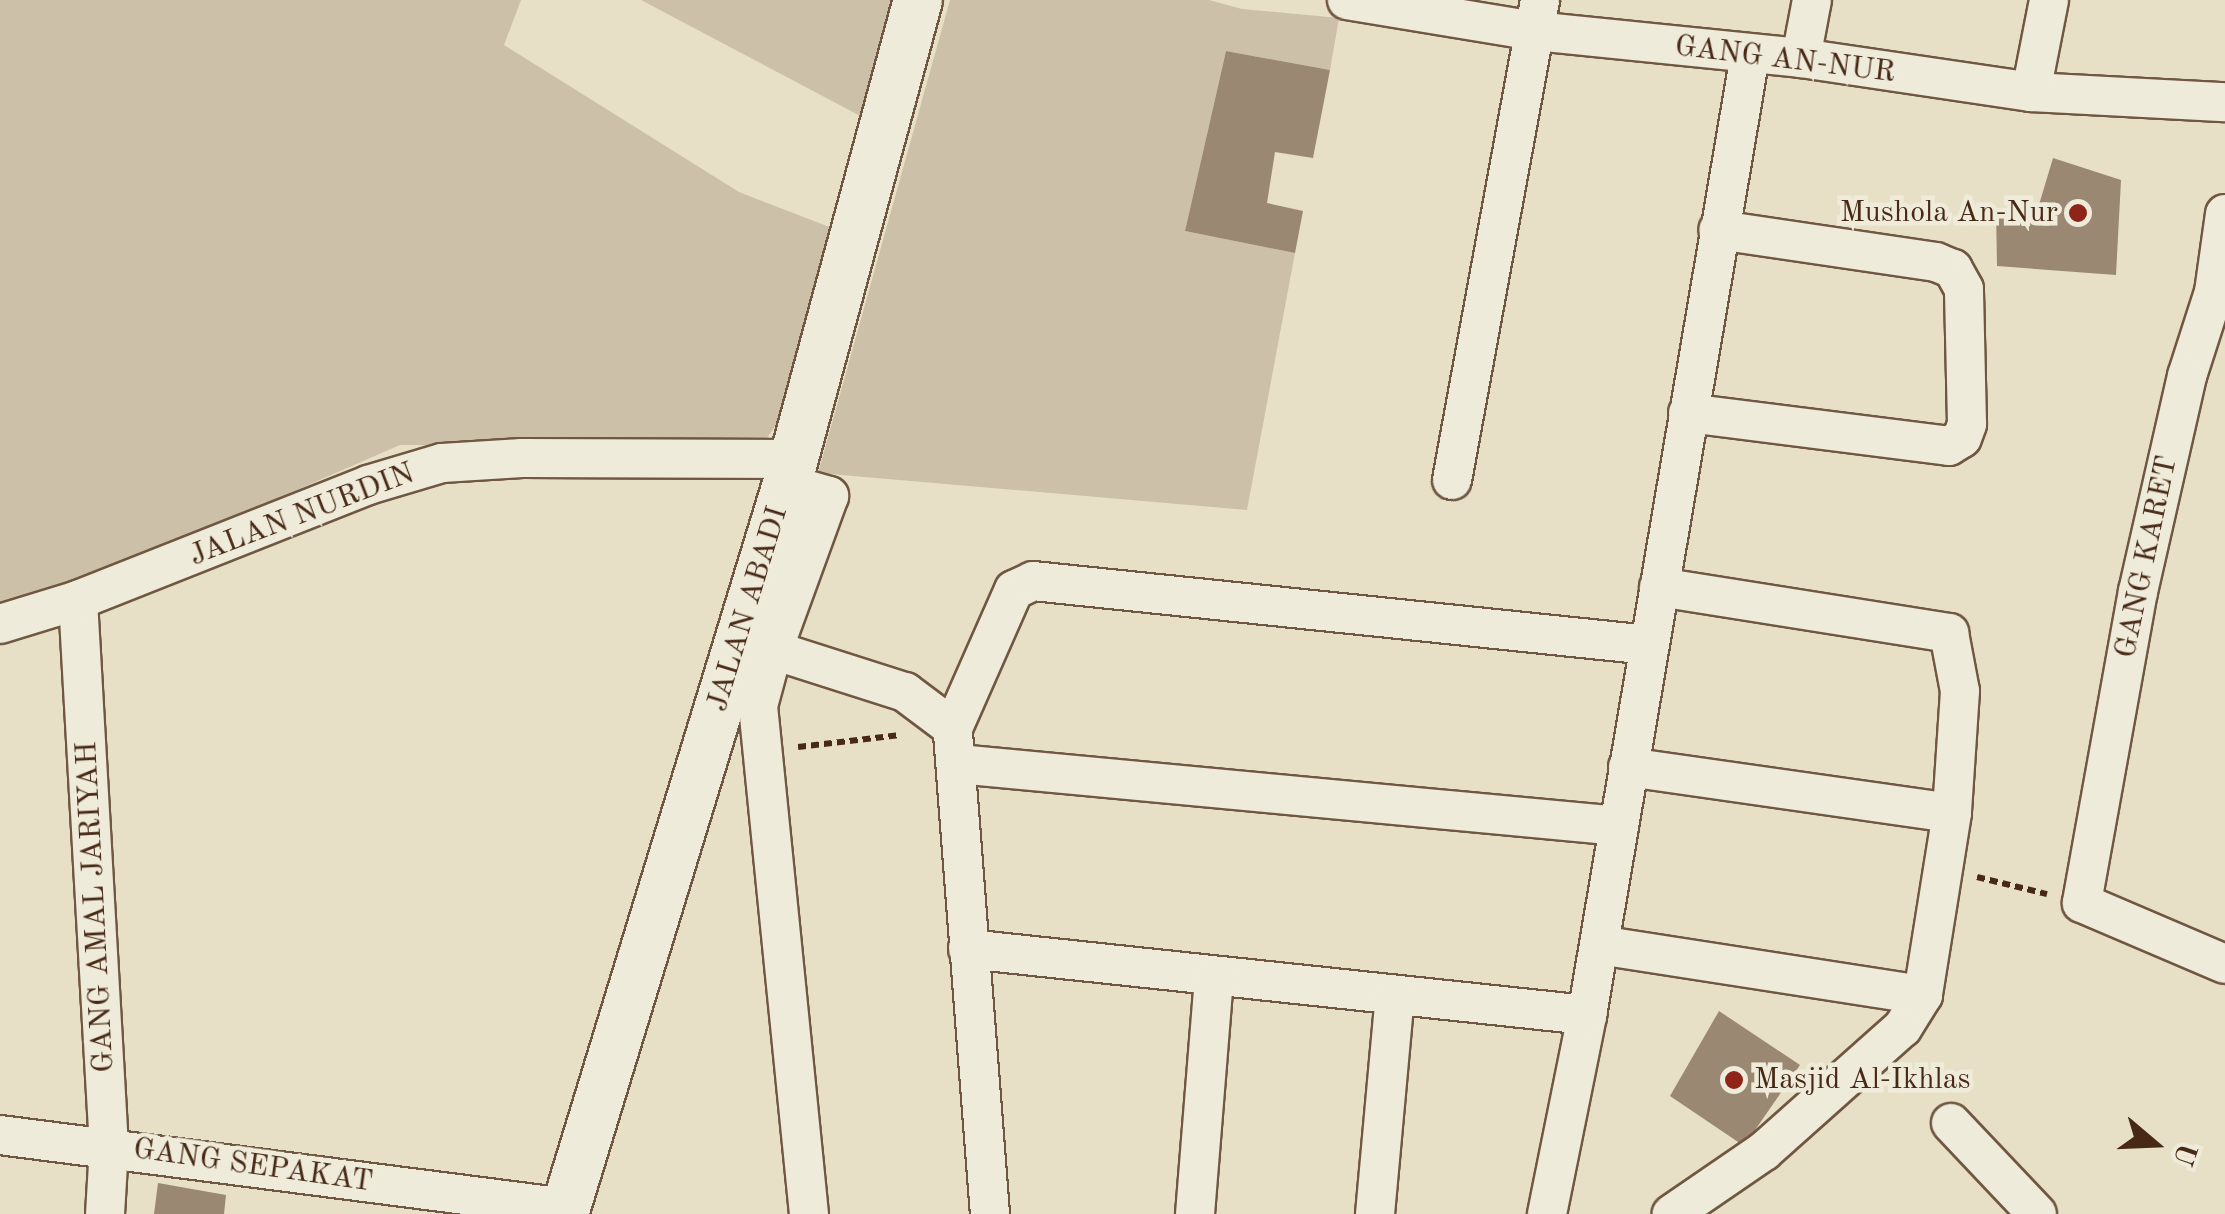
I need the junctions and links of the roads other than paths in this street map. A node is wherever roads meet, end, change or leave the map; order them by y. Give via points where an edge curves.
1 (918, 0) edge
2 (1347, 0) edge
3 (1812, 0) edge
4 (2049, 0) edge
5 (1538, 16) edge
6 (1750, 55) junction
7 (1801, 58) junction
8 (2031, 92) junction
9 (2225, 102) edge
10 (2225, 214) edge
11 (1718, 230) junction
12 (2220, 293) edge
13 (1688, 413) junction
14 (803, 480) junction
15 (1452, 480) dead end
16 (1659, 587) junction
17 (78, 600) junction
18 (0, 624) edge
19 (1649, 645) junction
20 (754, 652) junction
21 (956, 746) junction
22 (1628, 766) junction
23 (1952, 813) junction
24 (1618, 826) junction
25 (1598, 946) junction
26 (968, 950) junction
27 (2225, 964) edge
28 (1214, 977) junction
29 (1923, 994) junction
30 (1396, 996) junction
31 (1587, 1014) junction
32 (1951, 1123) dead end
33 (0, 1134) edge
34 (109, 1147) junction
35 (565, 1211) edge
36 (105, 1214) edge
37 (809, 1214) edge
38 (990, 1214) edge
39 (1195, 1214) edge
40 (1375, 1214) edge
41 (1546, 1214) edge
42 (1672, 1214) edge
43 (2037, 1214) edge

1 - 14 street, JALAN ABADI
2 - 5 street, GANG AN-NUR
3 - 7 street
4 - 8 street
5 - 6 street, GANG AN-NUR
5 - 15 street
6 - 7 street, GANG AN-NUR
6 - 11 street
7 - 8 street, GANG AN-NUR
8 - 9 street, GANG AN-NUR
10 - 12 street, GANG KARET
11 - 13 street
11 - 13 street via 1936,262 1953,270 1964,289 1968,424 1949,446
12 - 27 street, GANG KARET via 2187,376 2138,590 2082,903
13 - 16 street
14 - 17 street, JALAN NURDIN via 522,458 442,463
14 - 20 street, JALAN ABADI
16 - 19 street
16 - 23 street via 1949,633 1960,691
17 - 18 street, JALAN NURDIN
17 - 34 street, GANG AMAL JARIYAH
19 - 21 street via 1033,581 1005,602
19 - 22 street
20 - 21 street via 905,692
20 - 35 street, JALAN ABADI
20 - 37 street
21 - 24 street
21 - 26 street
22 - 23 street
22 - 24 street
23 - 29 street
24 - 25 street
25 - 29 street
25 - 31 street
26 - 28 street
26 - 38 street
28 - 30 street
28 - 39 street
29 - 42 street via 1902,1028 1764,1151
30 - 31 street
30 - 40 street
31 - 41 street
32 - 43 street
33 - 34 street, GANG SEPAKAT
34 - 35 street, GANG SEPAKAT
34 - 36 street, GANG AMAL JARIYAH

